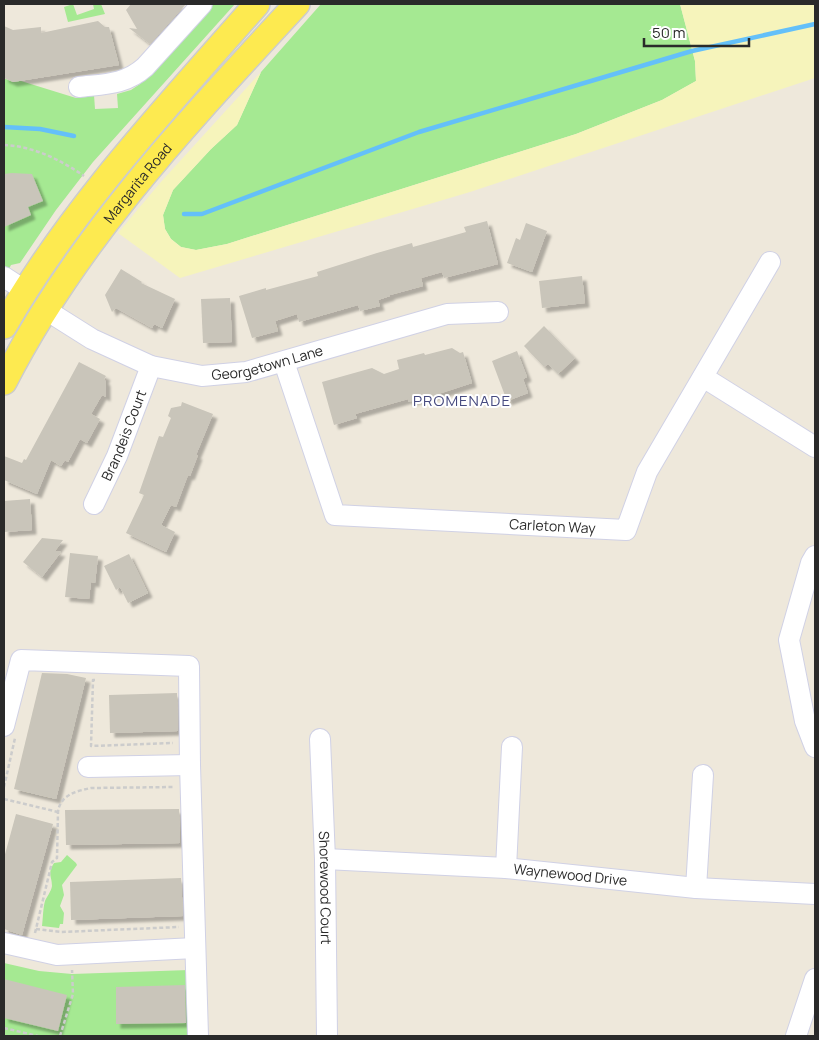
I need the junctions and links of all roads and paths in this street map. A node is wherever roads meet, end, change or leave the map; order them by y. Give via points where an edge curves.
1 (202, 4) edge
2 (257, 4) edge
3 (297, 4) edge
4 (79, 86) dead end
5 (153, 124) junction
6 (4, 145) edge
7 (85, 177) dead end
8 (770, 262) dead end
9 (14, 284) edge
10 (46, 310) junction
11 (498, 312) dead end
12 (4, 326) edge
13 (284, 362) junction
14 (151, 366) junction
15 (703, 377) junction
16 (4, 382) edge
17 (815, 446) edge
18 (94, 504) dead end
19 (815, 556) edge
20 (102, 680) dead end
21 (810, 719) edge
22 (4, 726) edge
23 (320, 738) dead end
24 (190, 743) junction
25 (512, 747) dead end
26 (815, 747) edge
27 (190, 765) junction
28 (88, 768) dead end
29 (703, 775) dead end
30 (190, 786) junction
31 (4, 799) edge
32 (58, 812) junction
33 (325, 859) junction
34 (506, 868) junction
35 (696, 888) junction
36 (815, 894) edge
37 (195, 926) junction
38 (36, 929) junction
39 (4, 943) edge
40 (195, 948) junction
41 (32, 949) junction
42 (71, 954) junction
43 (815, 979) edge
44 (4, 1028) edge
45 (38, 1036) edge
46 (60, 1036) edge
47 (198, 1036) edge
48 (327, 1036) edge
49 (796, 1036) edge

1 - 4 street via 135,76 120,82
2 - 5 main road, Margarita Road
3 - 10 main road, Margarita Road via 112,213 72,267
5 - 9 main road, Margarita Road via 110,172 57,243
5 - 10 main road via 144,148 80,228 47,279 40,302
6 - 7 path via 59,160
8 - 15 street, Carleton Way
9 - 12 main road, Margarita Road
10 - 14 street, Georgetown Lane via 92,339
10 - 16 main road, Margarita Road
11 - 13 street, Georgetown Lane via 447,314
13 - 14 street, Georgetown Lane via 246,372 202,376
13 - 15 street, Carleton Way via 335,516 626,530 647,472
14 - 18 street, Brandeis Court via 117,456
15 - 17 street
19 - 21 street via 789,640
20 - 24 path via 93,680 92,746
21 - 26 street
22 - 24 street via 21,660 189,666
23 - 33 street, Shorewood Court
24 - 27 street
25 - 34 street
27 - 28 street
27 - 30 street
29 - 35 street
30 - 32 path via 78,790 63,799
30 - 37 street
31 - 32 path
32 - 38 path via 57,858 52,862
33 - 34 street, Waynewood Drive
33 - 48 street, Shorewood Court
34 - 35 street, Waynewood Drive
35 - 36 street, Waynewood Drive
37 - 38 path via 61,932
37 - 40 street
38 - 41 path
39 - 41 street
40 - 42 street
40 - 47 street
41 - 42 street via 57,955
42 - 46 path via 73,994
43 - 49 street
44 - 45 path

